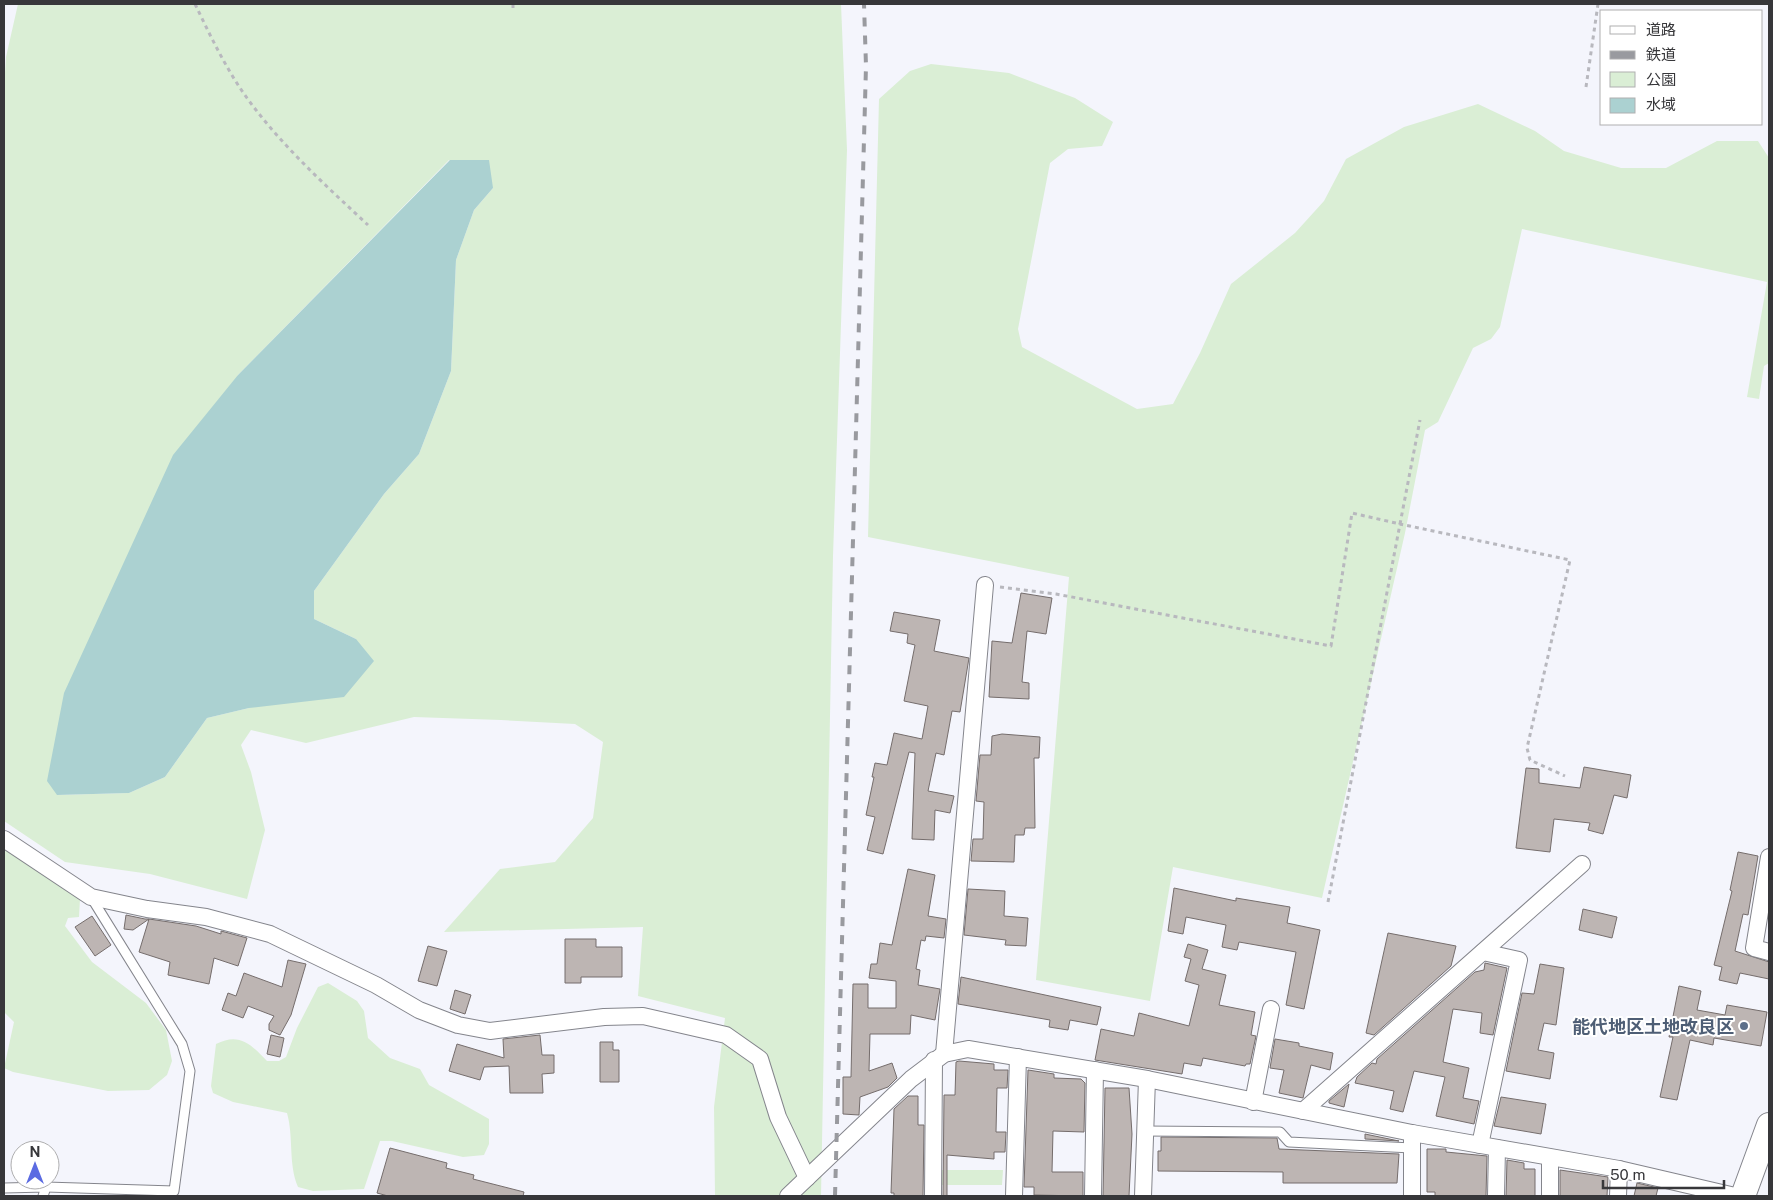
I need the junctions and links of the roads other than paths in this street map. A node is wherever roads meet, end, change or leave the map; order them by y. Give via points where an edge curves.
1 (985, 585) road end
2 (4, 839) edge
3 (1769, 857) edge
4 (1582, 864) dead end
5 (91, 897) junction
6 (1482, 952) junction
7 (1769, 952) edge
8 (1271, 1009) dead end
9 (939, 1057) junction
10 (1018, 1057) junction
11 (1095, 1070) junction
12 (1147, 1080) junction
13 (1253, 1102) junction
14 (1303, 1111) junction
15 (1769, 1124) edge
16 (1144, 1131) junction
17 (1412, 1140) junction
18 (1480, 1145) junction
19 (1496, 1148) junction
20 (1550, 1158) junction
21 (1619, 1169) junction
22 (807, 1178) junction
23 (4, 1188) edge
24 (44, 1192) edge
25 (174, 1193) edge
26 (788, 1196) edge
27 (933, 1196) edge
28 (1014, 1196) edge
29 (1093, 1196) edge
30 (1143, 1196) edge
31 (1412, 1196) edge
32 (1496, 1196) edge
33 (1550, 1196) edge
34 (1618, 1196) edge
35 (1735, 1196) edge
36 (1743, 1196) edge

1 - 9 street
2 - 5 street
3 - 7 street via 1754,948
4 - 6 street
5 - 22 street via 206,917 270,934 420,1010 458,1025 490,1032 604,1017 643,1016 726,1036 760,1059 778,1117
5 - 25 lane via 182,1044 190,1071
6 - 14 street
6 - 18 street via 1519,960
8 - 13 street
9 - 10 street via 968,1049
9 - 22 street via 911,1079
9 - 27 street
10 - 11 street
10 - 28 street
11 - 12 street
11 - 29 street
12 - 13 street
12 - 16 street
13 - 14 street
14 - 17 street
15 - 36 main road
16 - 17 lane via 1280,1132 1289,1142
16 - 30 street
17 - 18 street
17 - 31 street
18 - 19 street
19 - 20 street
19 - 32 street
20 - 21 street
20 - 33 street
21 - 34 street
21 - 35 street
22 - 26 street
23 - 24 lane
24 - 25 lane

